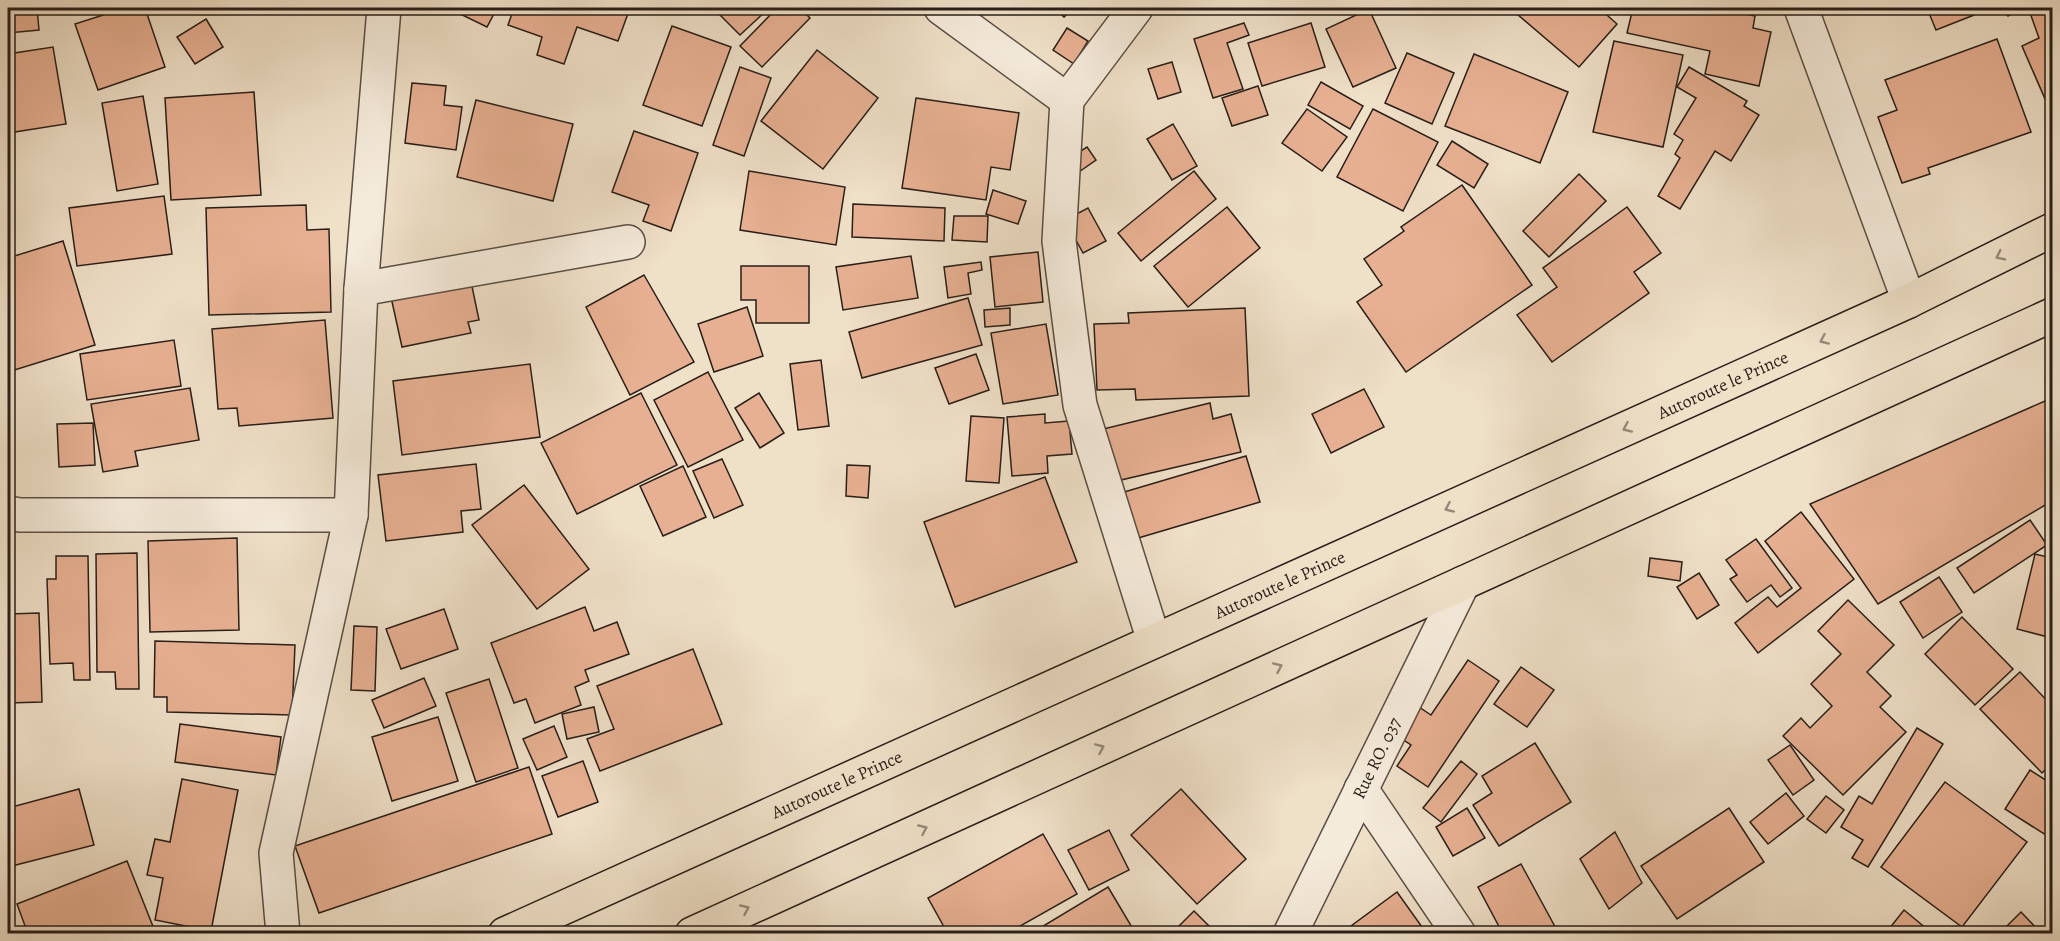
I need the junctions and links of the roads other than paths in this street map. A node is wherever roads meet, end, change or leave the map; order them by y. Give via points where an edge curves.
1 (384, 8) edge
2 (941, 8) edge
3 (1136, 8) edge
4 (1801, 8) edge
5 (1067, 100) junction
6 (2052, 230) edge
7 (628, 242) dead end
8 (361, 289) junction
9 (1909, 302) junction
10 (2052, 315) edge
11 (8, 513) edge
12 (351, 515) junction
13 (1463, 583) junction
14 (1154, 641) junction
15 (1361, 789) junction
16 (283, 933) edge
17 (505, 933) edge
18 (692, 933) edge
19 (1290, 933) edge
20 (1459, 933) edge

1 - 8 street
2 - 5 street
3 - 5 street
4 - 9 street
5 - 14 street via 1059,241 1080,405
6 -> 9 main road, Autoroute le Prince
7 - 8 street
8 - 12 street
9 -> 14 main road, Autoroute le Prince
10 - 13 main road
11 - 12 street
12 - 16 street via 276,853
13 - 15 street, Rue RO. 037
18 -> 13 main road
14 - 17 main road, Autoroute le Prince
15 - 19 street, Rue RO. 037
15 - 20 street

